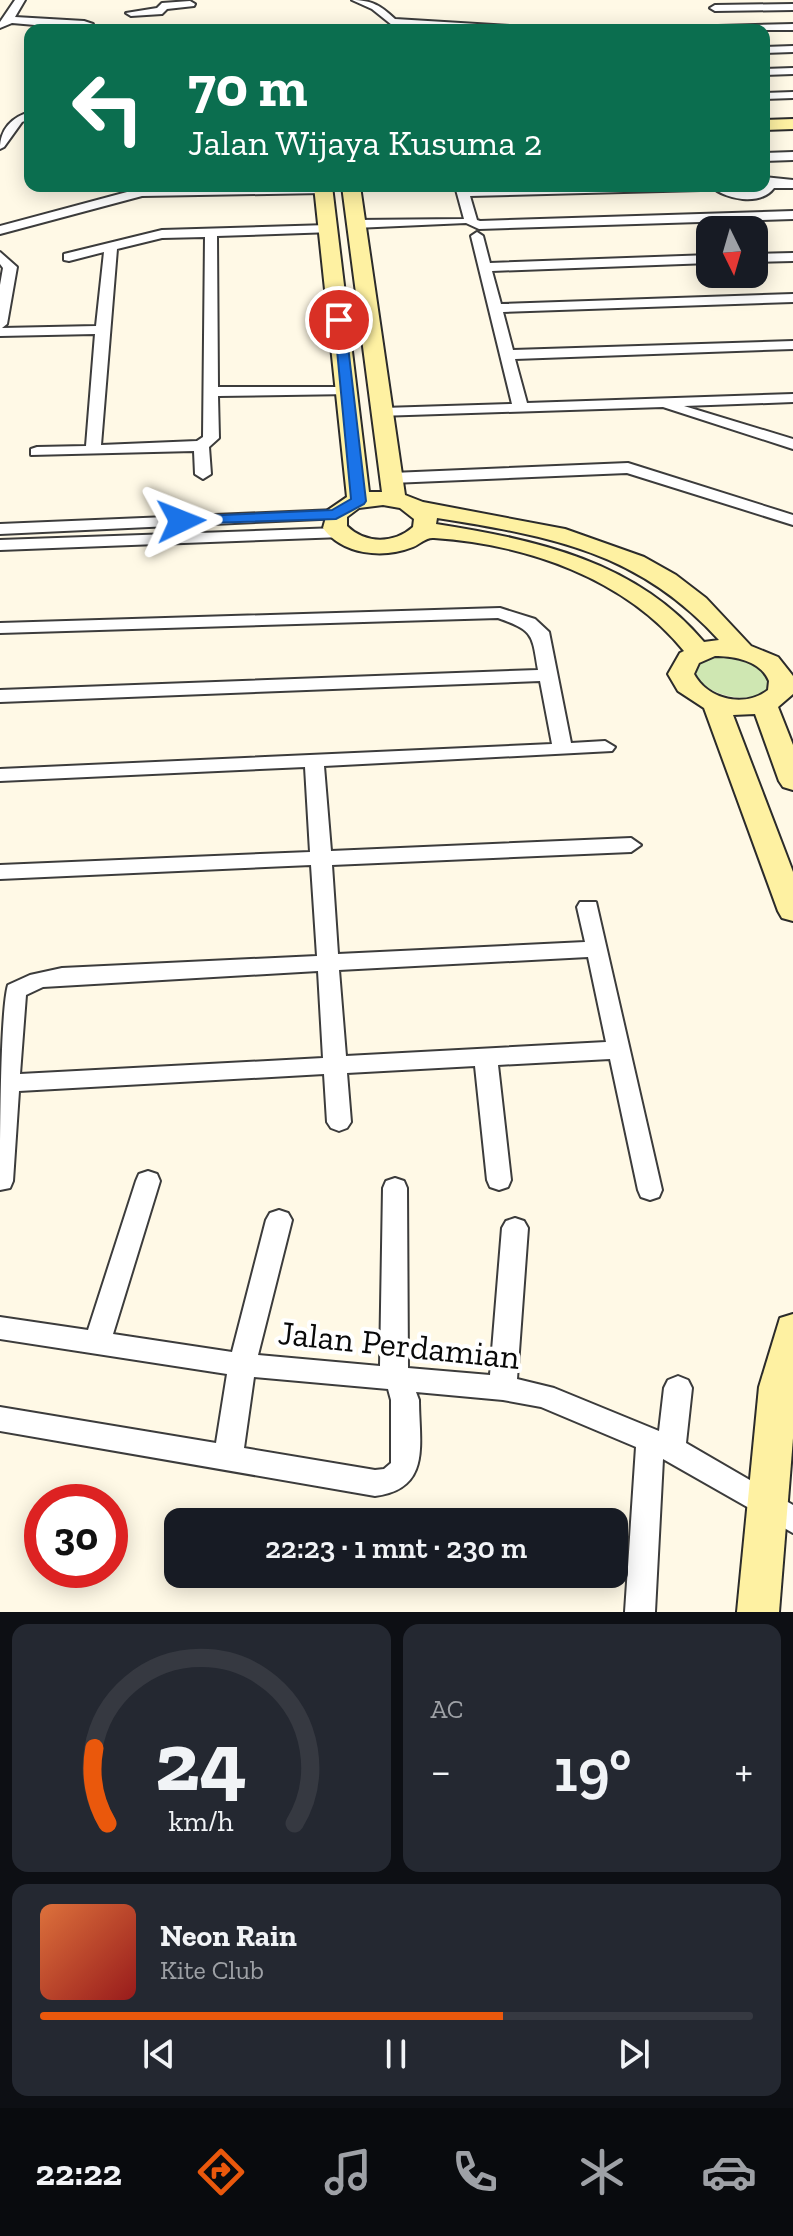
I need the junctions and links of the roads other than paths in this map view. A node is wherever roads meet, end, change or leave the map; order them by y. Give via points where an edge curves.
1 (20, 0) edge
2 (357, 0) edge
3 (189, 2) edge
4 (793, 7) edge
5 (715, 8) dead end
6 (131, 13) dead end
7 (196, 16) dead end
8 (4, 23) edge
9 (24, 24) edge
10 (399, 24) edge
11 (793, 27) edge
12 (770, 28) edge
13 (793, 49) edge
14 (770, 50) edge
15 (793, 71) edge
16 (770, 72) edge
17 (793, 95) edge
18 (770, 96) edge
19 (24, 118) edge
20 (793, 124) edge
21 (770, 125) edge
22 (0, 145) edge
23 (793, 156) edge
24 (770, 157) edge
25 (770, 182) edge
26 (793, 184) edge
27 (142, 192) edge
28 (324, 192) edge
29 (352, 192) edge
30 (463, 192) edge
31 (728, 192) edge
32 (760, 192) edge
33 (748, 195) junction
34 (793, 215) edge
35 (759, 216) joint
36 (696, 218) edge
37 (460, 222) dead end
38 (355, 224) junction
39 (328, 229) junction
40 (0, 230) edge
41 (211, 232) junction
42 (477, 236) dead end
43 (111, 246) junction
44 (69, 257) dead end
45 (793, 257) edge
46 (768, 258) edge
47 (696, 259) edge
48 (3, 261) edge
49 (483, 267) junction
50 (2, 296) edge
51 (793, 298) edge
52 (494, 308) junction
53 (0, 324) edge
54 (102, 330) junction
55 (0, 332) edge
56 (793, 345) edge
57 (506, 355) junction
58 (346, 386) junction
59 (211, 392) junction
60 (793, 398) edge
61 (654, 403) junction
62 (520, 407) junction
63 (383, 413) junction
64 (793, 444) edge
65 (201, 446) junction
66 (95, 450) junction
67 (37, 452) dead end
68 (203, 474) dead end
69 (393, 489) junction
70 (359, 501) junction
71 (421, 518) junction
72 (793, 520) edge
73 (337, 524) junction
74 (0, 529) edge
75 (0, 545) edge
76 (0, 628) edge
77 (740, 648) junction
78 (699, 652) junction
79 (787, 674) edge
80 (548, 675) junction
81 (0, 696) edge
82 (716, 704) junction
83 (764, 704) junction
84 (605, 747) dead end
85 (563, 749) junction
86 (314, 760) junction
87 (0, 775) edge
88 (793, 781) edge
89 (631, 845) dead end
90 (321, 857) junction
91 (0, 872) edge
92 (588, 907) dead end
93 (793, 911) edge
94 (597, 949) junction
95 (328, 962) junction
96 (619, 1050) junction
97 (486, 1058) junction
98 (335, 1066) junction
99 (9, 1083) junction
100 (339, 1122) dead end
101 (499, 1180) dead end
102 (1, 1181) edge
103 (148, 1181) dead end
104 (395, 1188) dead end
105 (650, 1190) dead end
106 (279, 1220) dead end
107 (515, 1228) dead end
108 (0, 1328) edge
109 (793, 1329) edge
110 (97, 1343) junction
111 (242, 1365) junction
112 (397, 1380) junction
113 (503, 1388) junction
114 (678, 1388) dead end
115 (0, 1419) edge
116 (660, 1444) junction
117 (228, 1459) junction
118 (780, 1514) edge
119 (640, 1612) edge
120 (758, 1612) edge

1 - 8 street
2 - 10 street
3 - 6 street
3 - 7 street via 195,5
4 - 5 street
8 - 9 street
11 - 12 street
13 - 14 street
15 - 16 street
17 - 18 street
19 - 22 street
20 - 21 street
23 - 24 street
25 - 26 street
27 - 40 street
28 - 39 street
29 - 38 street
30 - 36 street via 471,222 479,225
31 - 33 street
32 - 33 street
33 - 35 street
34 - 35 street
37 - 38 street
38 - 63 street
39 - 41 street
39 - 58 street
41 - 43 street via 162,234
41 - 59 street
42 - 49 street
43 - 44 street
43 - 54 street
45 - 46 street
47 - 49 street
48 - 50 street
49 - 52 street
50 - 53 street
51 - 52 street
52 - 57 street
54 - 55 street
54 - 66 street
56 - 57 street
57 - 62 street
58 - 59 street via 295,393
58 - 70 street
59 - 65 street via 211,438
60 - 61 street
61 - 62 street
61 - 64 street
62 - 63 street
63 - 69 street
65 - 66 street
65 - 68 street
66 - 67 street
69 - 70 street
69 - 71 street
69 - 72 street via 628,468
70 - 73 street
71 - 73 street via 404,543 383,546 361,544
71 - 77 street via 524,525 593,545 648,570 696,602
71 - 78 street via 563,558 614,579 662,611
73 - 74 street
73 - 75 street
76 - 80 street via 486,611 540,632
77 - 78 street
77 - 79 street via 761,653
78 - 82 street via 683,665 684,683
79 - 83 street via 779,696
80 - 81 street
80 - 85 street
82 - 83 street
82 - 93 street
83 - 88 street
84 - 85 street
85 - 86 street
86 - 87 street
86 - 90 street
89 - 90 street
90 - 91 street
90 - 95 street
92 - 94 street
94 - 95 street
94 - 96 street
95 - 98 street
95 - 99 street via 38,980 16,991
96 - 97 street
96 - 105 street
97 - 98 street
97 - 101 street
98 - 99 street
98 - 100 street
99 - 102 street
103 - 110 street
104 - 112 street
106 - 111 street
107 - 113 street
108 - 110 street, Jalan Perdamian
109 - 118 street via 778,1387
110 - 111 street, Jalan Perdamian
111 - 112 street, Jalan Perdamian
111 - 117 street
112 - 113 street, Jalan Perdamian
112 - 117 street via 405,1400 405,1466 392,1480 375,1483
113 - 116 street, Jalan Perdamian via 544,1396
114 - 116 street
115 - 117 street
116 - 118 street, Jalan Perdamian
116 - 119 street
118 - 120 street

